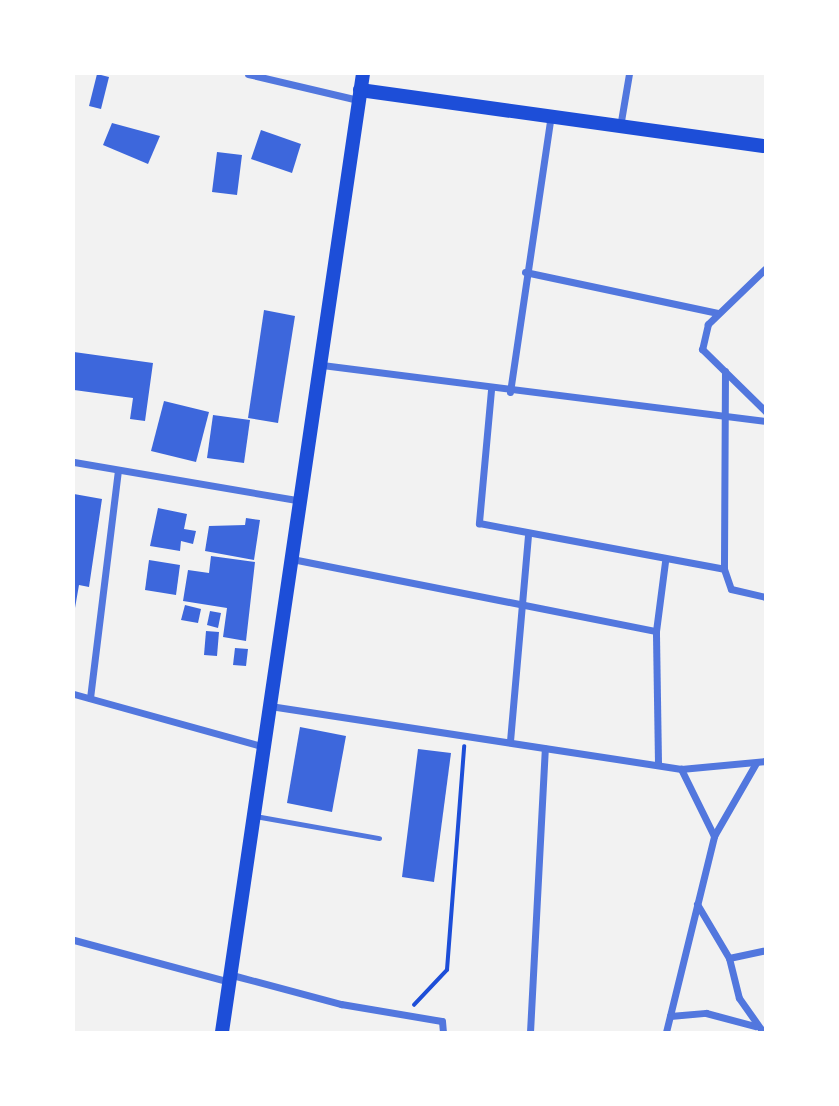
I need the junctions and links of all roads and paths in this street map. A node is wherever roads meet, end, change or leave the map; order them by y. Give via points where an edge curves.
1 (248, 74) edge
2 (363, 74) edge
3 (629, 74) edge
4 (359, 95) junction
5 (551, 116) junction
6 (620, 127) junction
7 (765, 146) edge
8 (765, 268) edge
9 (524, 272) junction
10 (718, 313) junction
11 (322, 365) junction
12 (725, 372) junction
13 (491, 390) junction
14 (510, 392) junction
15 (765, 412) edge
16 (727, 416) junction
17 (765, 421) edge
18 (74, 462) edge
19 (118, 471) junction
20 (302, 501) junction
21 (528, 536) junction
22 (292, 559) junction
23 (665, 562) junction
24 (724, 569) junction
25 (765, 597) edge
26 (526, 607) junction
27 (656, 631) junction
28 (74, 694) edge
29 (90, 698) junction
30 (269, 706) junction
31 (465, 735) junction
32 (510, 741) junction
33 (262, 746) junction
34 (545, 748) junction
35 (765, 761) edge
36 (658, 762) junction
37 (756, 763) junction
38 (681, 769) junction
39 (253, 816) junction
40 (714, 836) junction
41 (379, 838) dead end
42 (696, 904) junction
43 (74, 940) edge
44 (765, 950) edge
45 (729, 958) junction
46 (231, 978) junction
47 (408, 1016) junction
48 (670, 1016) junction
49 (755, 1026) junction
50 (222, 1032) edge
51 (443, 1032) edge
52 (530, 1032) edge
53 (666, 1032) edge
54 (763, 1032) edge

1 - 4 street
2 - 4 main road
3 - 6 street
4 - 5 main road
4 - 11 main road
5 - 6 main road
5 - 9 street
6 - 7 main road
8 - 10 street
9 - 10 street
9 - 14 street
10 - 12 street via 704,332 702,349
11 - 13 street
11 - 20 main road
12 - 15 street
12 - 16 street
13 - 14 street
13 - 21 street via 475,514 479,523
14 - 16 street
16 - 17 street
16 - 24 street
18 - 19 street
19 - 20 street
19 - 29 street
20 - 22 main road
21 - 23 street
21 - 26 street
22 - 26 street
22 - 30 main road
23 - 24 street
23 - 27 street
24 - 25 street via 731,589
26 - 27 street
26 - 32 street
27 - 36 street
28 - 29 street
29 - 33 street
30 - 31 street
30 - 33 main road
31 - 32 street
31 - 47 path via 447,970
32 - 34 street
33 - 39 main road
34 - 36 street
34 - 52 street
35 - 37 street
36 - 38 street
37 - 38 street
37 - 40 street
38 - 40 street
39 - 41 lane
39 - 46 main road
40 - 42 street
42 - 45 street
42 - 48 street
43 - 46 street
44 - 45 street
45 - 49 street via 738,998
46 - 47 street
46 - 50 main road
47 - 51 street via 442,1021
48 - 49 street via 706,1013
48 - 53 street
49 - 54 street

